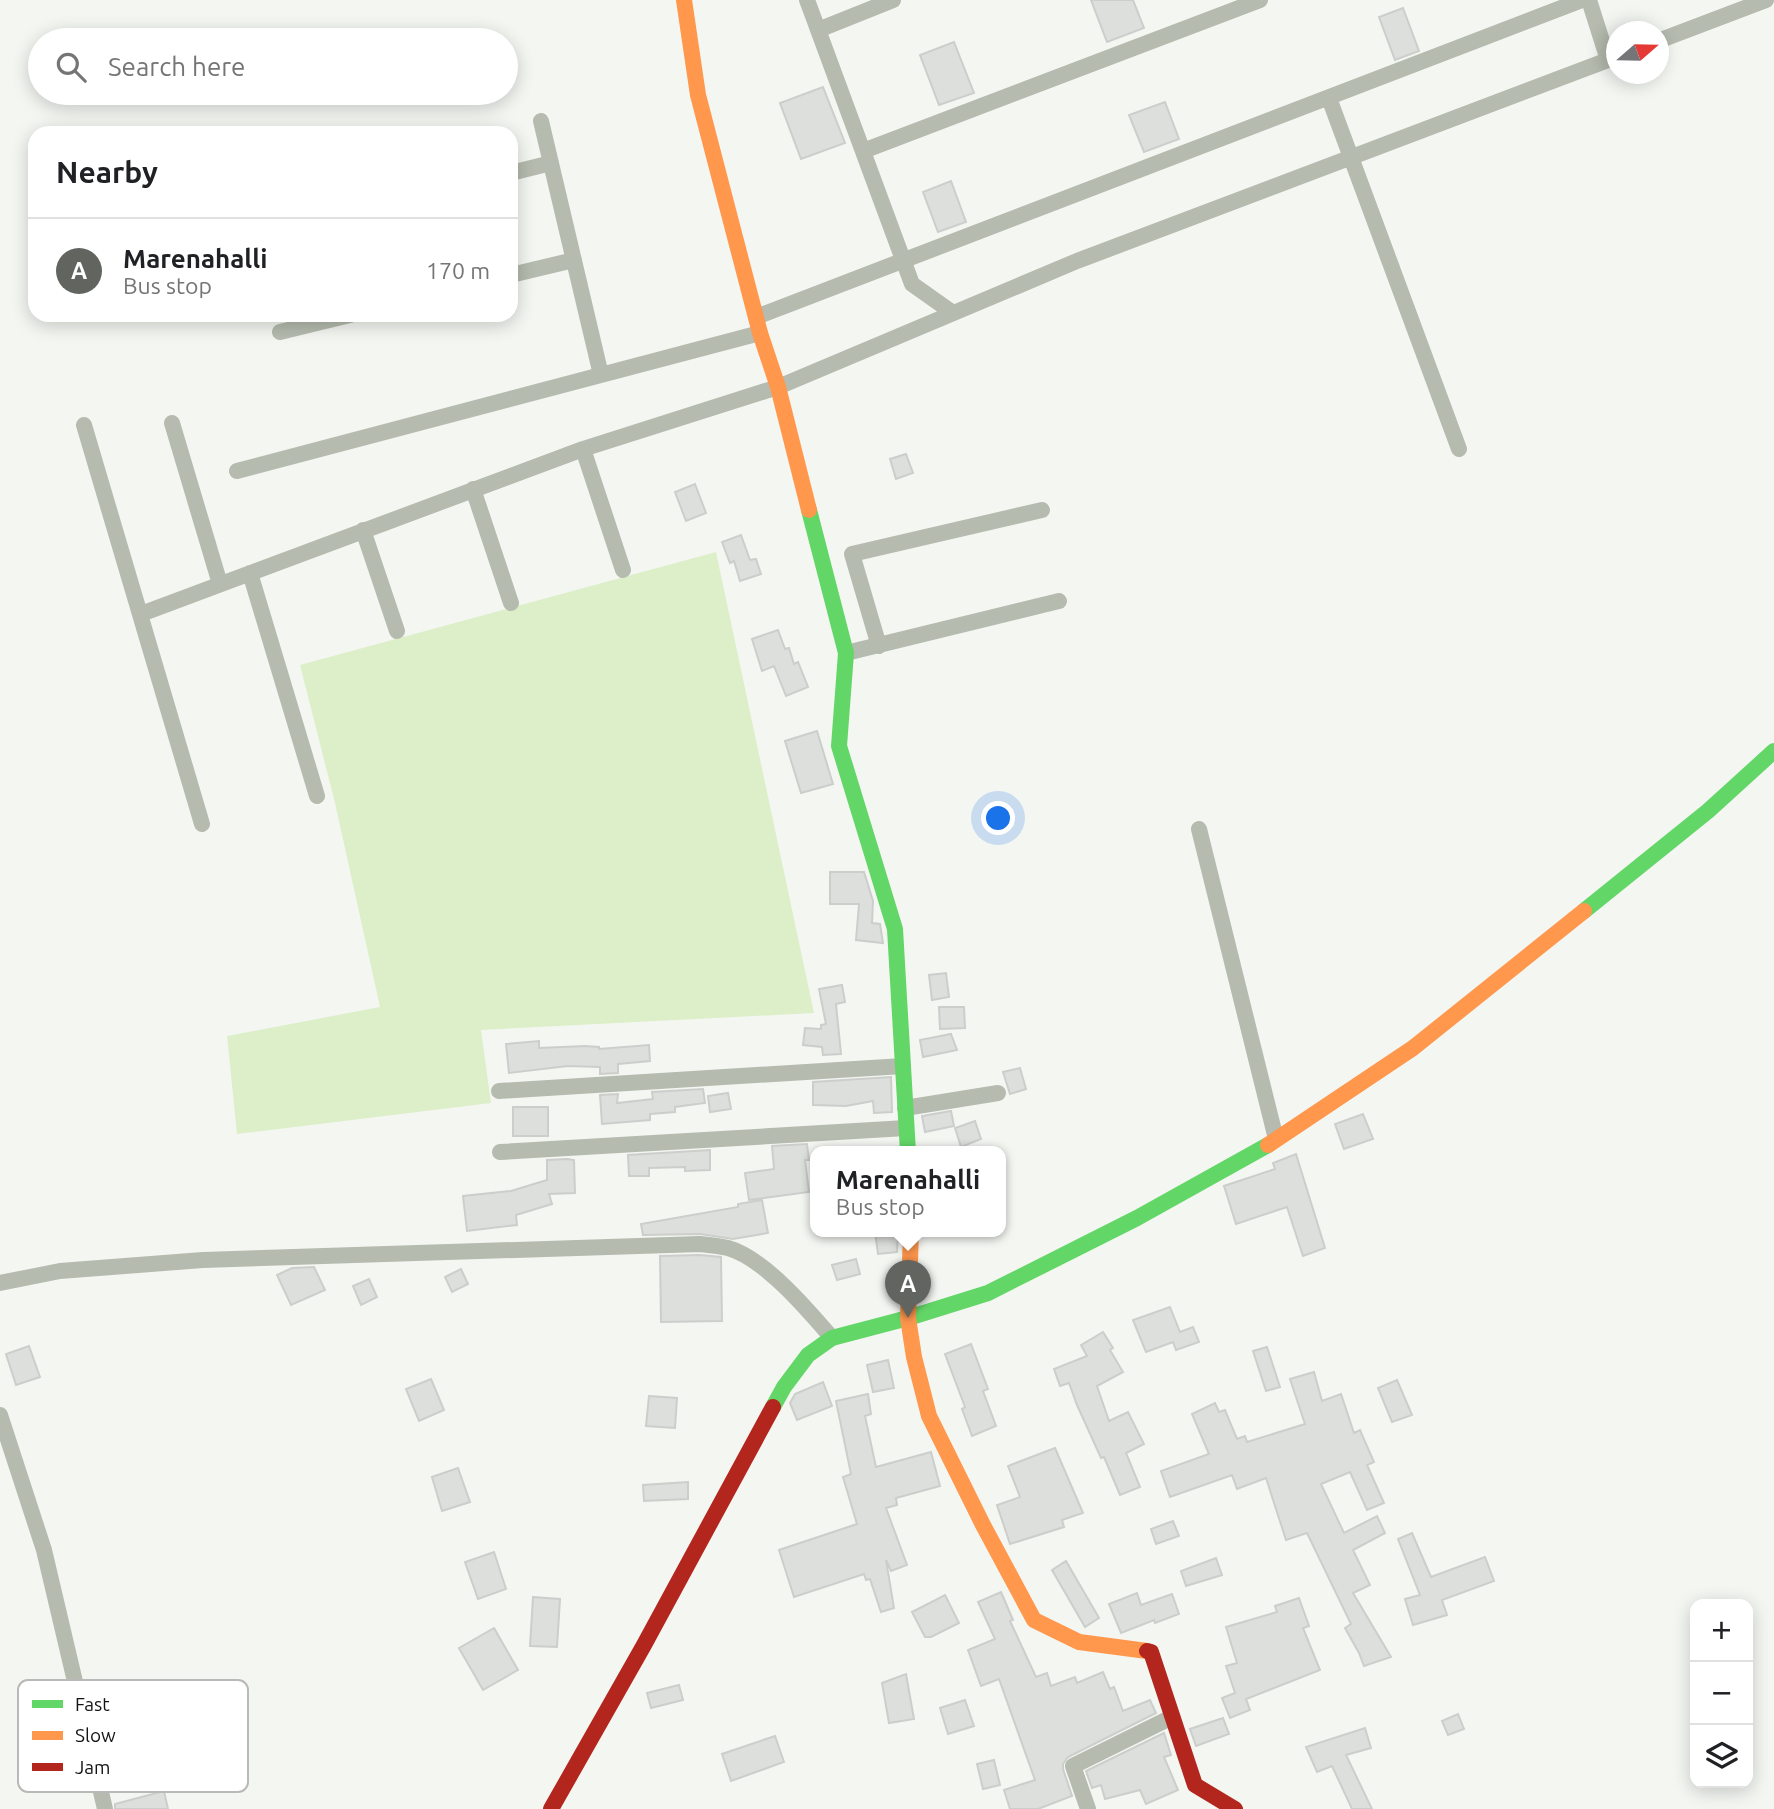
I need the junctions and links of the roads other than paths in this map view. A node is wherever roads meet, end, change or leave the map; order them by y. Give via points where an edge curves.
1 (684, 0) edge
2 (807, 0) edge
3 (893, 0) edge
4 (1260, 0) edge
5 (1582, 0) edge
6 (1589, 0) edge
7 (1766, 0) edge
8 (818, 30) junction
9 (1669, 37) edge
10 (1606, 43) edge
11 (1606, 60) edge
12 (1329, 98) junction
13 (541, 121) dead end
14 (863, 151) junction
15 (1351, 157) junction
16 (551, 163) junction
17 (518, 171) edge
18 (574, 260) junction
19 (904, 262) junction
20 (518, 273) edge
21 (953, 313) junction
22 (756, 317) junction
23 (321, 322) edge
24 (280, 332) dead end
25 (760, 334) junction
26 (601, 375) junction
27 (778, 387) junction
28 (172, 423) dead end
29 (85, 425) dead end
30 (583, 449) junction
31 (1459, 449) dead end
32 (237, 471) dead end
33 (473, 489) junction
34 (1042, 510) dead end
35 (363, 530) junction
36 (623, 570) dead end
37 (250, 573) junction
38 (220, 584) junction
39 (1059, 601) dead end
40 (511, 603) dead end
41 (141, 614) junction
42 (397, 631) dead end
43 (879, 646) junction
44 (846, 653) junction
45 (1774, 751) edge
46 (317, 796) dead end
47 (202, 824) dead end
48 (1199, 830) dead end
49 (902, 1066) junction
50 (499, 1091) dead end
51 (998, 1093) dead end
52 (905, 1108) junction
53 (906, 1128) junction
54 (1276, 1139) junction
55 (908, 1146) edge
56 (500, 1152) dead end
57 (911, 1237) edge
58 (0, 1283) edge
59 (908, 1318) junction
60 (832, 1338) junction
61 (0, 1415) edge
62 (75, 1680) edge
63 (1172, 1717) junction
64 (551, 1809) edge
65 (1088, 1809) edge
66 (1235, 1809) edge

1 - 22 street via 698,95
2 - 8 street
3 - 8 street
4 - 14 street
5 - 12 street
6 - 10 street
7 - 9 street
8 - 14 street
11 - 15 street
12 - 15 street
12 - 19 street
13 - 16 street
14 - 19 street
15 - 21 street
15 - 31 street
16 - 17 street
16 - 18 street
18 - 20 street
18 - 26 street
19 - 21 street via 912,284
19 - 22 street
21 - 27 street
22 - 25 street
23 - 24 street
25 - 26 street
25 - 27 street
26 - 32 street
27 - 30 street
27 - 44 street
28 - 38 street
29 - 41 street
30 - 33 street
30 - 36 street
33 - 35 street
33 - 40 street
34 - 43 street via 852,554
35 - 37 street
35 - 42 street
37 - 38 street
37 - 46 street
38 - 41 street
39 - 43 street
41 - 47 street
43 - 44 street
44 - 49 street via 839,746 895,929
45 - 54 street via 1708,811 1413,1048
48 - 54 street
49 - 50 street
49 - 52 street
51 - 52 street
52 - 53 street
53 - 55 street
53 - 56 street
54 - 59 street via 1137,1218 988,1293
57 - 59 street
58 - 60 street via 60,1271 203,1260 700,1244 729,1248 751,1258
59 - 60 street
59 - 63 street via 929,1416 1034,1619 1079,1642 1151,1652
60 - 64 street via 808,1355 784,1387
61 - 62 street via 44,1549
63 - 65 street via 1073,1766
63 - 66 street via 1195,1785

